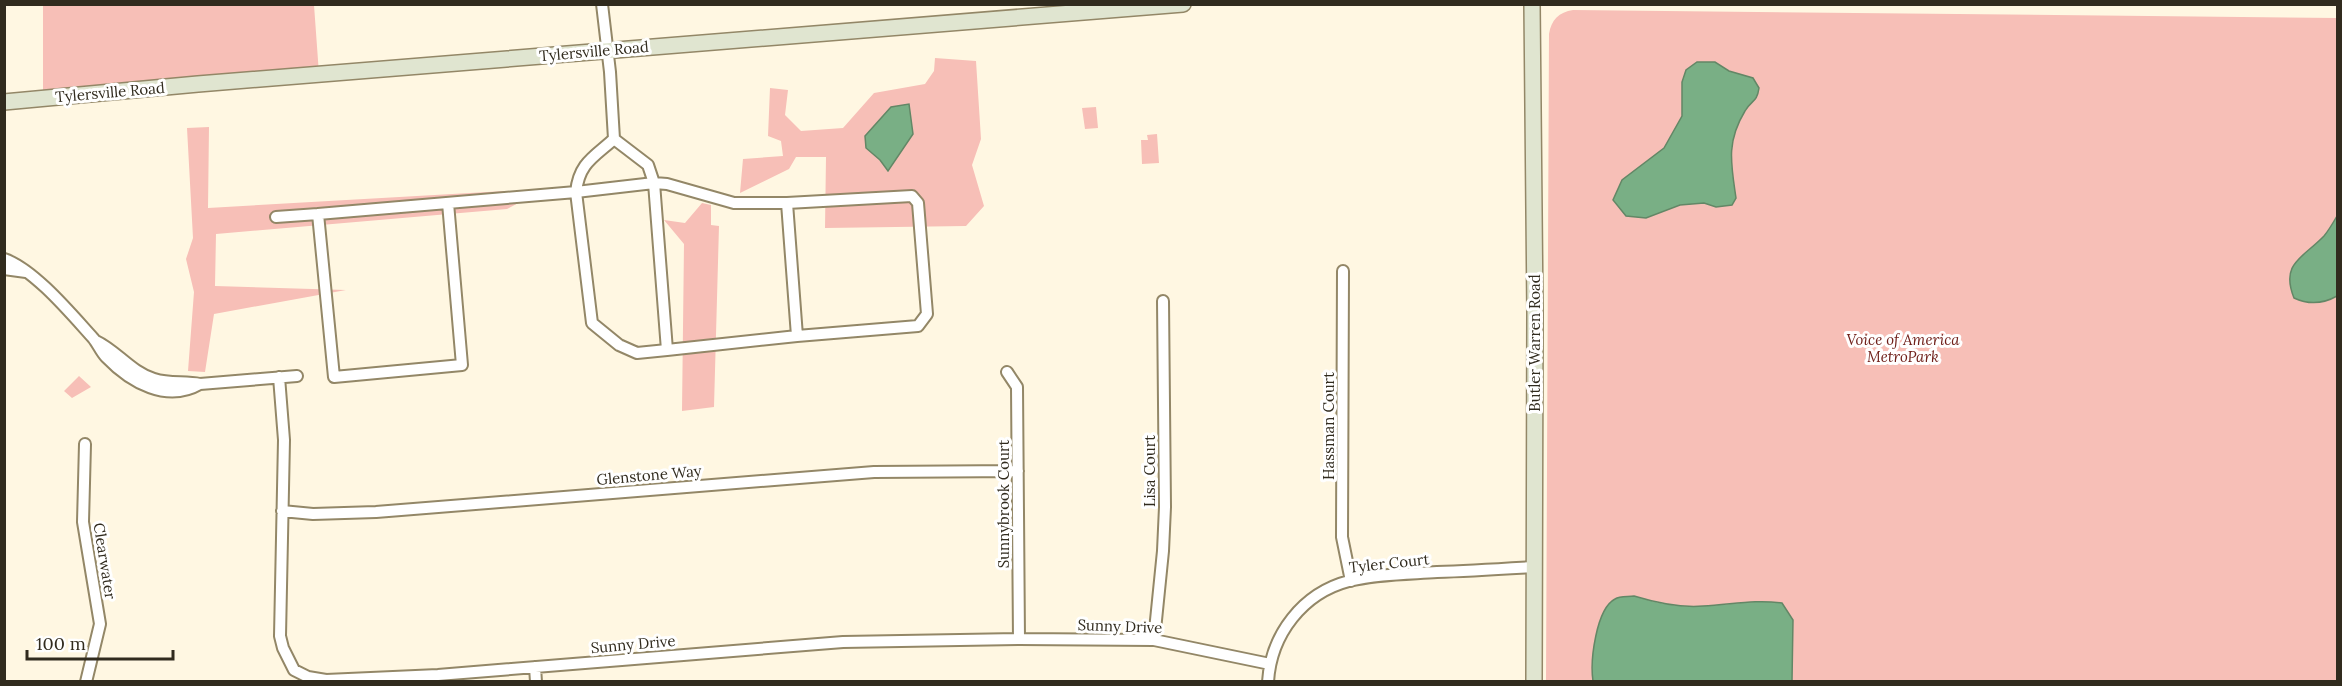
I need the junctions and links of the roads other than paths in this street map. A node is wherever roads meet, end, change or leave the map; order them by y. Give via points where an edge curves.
1 (602, 4) edge
2 (1183, 4) edge
3 (1532, 4) edge
4 (606, 50) junction
5 (4, 102) edge
6 (614, 139) junction
7 (654, 183) junction
8 (576, 192) junction
9 (448, 203) junction
10 (787, 203) junction
11 (318, 214) junction
12 (276, 217) dead end
13 (4, 259) edge
14 (4, 269) edge
15 (1343, 271) dead end
16 (26, 272) junction
17 (1163, 301) dead end
18 (797, 336) junction
19 (667, 350) junction
20 (1007, 372) dead end
21 (297, 376) dead end
22 (279, 377) junction
23 (85, 444) dead end
24 (1018, 471) junction
25 (282, 512) junction
26 (1534, 567) junction
27 (1351, 581) junction
28 (1019, 639) junction
29 (1154, 640) junction
30 (1270, 664) junction
31 (536, 667) junction
32 (86, 681) edge
33 (536, 681) edge
34 (1268, 681) edge
35 (1534, 681) edge

1 - 4 street
2 - 4 main road, Tylersville Road
3 - 26 main road, Butler Warren Road
4 - 5 main road, Tylersville Road
4 - 6 street
6 - 7 street via 648,165
6 - 8 street via 584,166 578,175
7 - 8 street
7 - 10 street via 734,203
7 - 19 street
8 - 9 street
8 - 19 street via 592,323 619,345 637,353
9 - 11 street
9 - 11 street via 462,365 334,377
10 - 18 street
10 - 18 street via 912,196 918,203 927,314 918,326
11 - 12 street
13 - 16 street
14 - 16 street
15 - 27 street, Hassman Court via 1342,537
16 - 22 street via 48,290 104,356 146,386 186,392 200,384
17 - 29 street, Lisa Court via 1163,550
18 - 19 street
20 - 24 street, Sunnybrook Court via 1017,387
21 - 22 street
22 - 25 street, Sunny Drive via 284,440
23 - 32 street, Clearwater via 83,522 100,624
24 - 25 street, Glenstone Way via 874,472 376,512
24 - 28 street, Sunnybrook Court
25 - 31 street, Sunny Drive via 280,636 294,670 326,680 359,680
26 - 27 street, Tyler Court
26 - 35 main road, Butler Warren Road
27 - 30 street, Tyler Court via 1320,593 1297,612 1280,636
28 - 29 street, Sunny Drive
28 - 31 street, Sunny Drive via 843,642
29 - 30 street, Sunny Drive
30 - 34 street, Tyler Court
31 - 33 street

